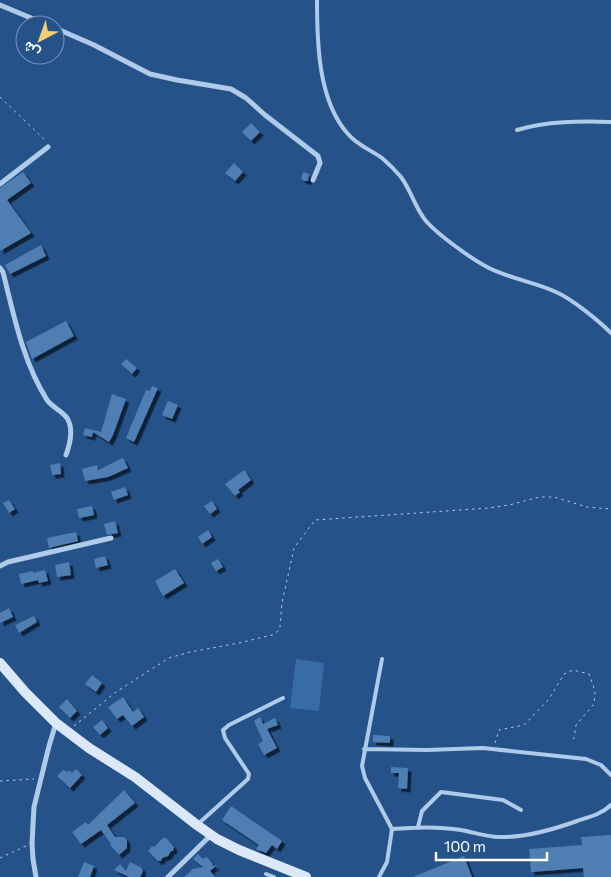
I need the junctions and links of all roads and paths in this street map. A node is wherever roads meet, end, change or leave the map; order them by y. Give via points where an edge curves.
1 (317, 0) edge
2 (0, 5) edge
3 (24, 15) edge
4 (65, 32) edge
5 (0, 97) edge
6 (611, 122) edge
7 (517, 130) dead end
8 (48, 147) joint
9 (313, 180) dead end
10 (0, 184) edge
11 (0, 268) edge
12 (611, 333) edge
13 (66, 455) dead end
14 (611, 509) edge
15 (111, 538) dead end
16 (0, 566) edge
17 (382, 659) dead end
18 (0, 663) edge
19 (284, 698) dead end
20 (56, 723) junction
21 (67, 732) junction
22 (573, 743) dead end
23 (364, 748) junction
24 (494, 749) junction
25 (611, 775) edge
26 (42, 778) junction
27 (0, 781) edge
28 (611, 805) edge
29 (521, 810) dead end
30 (197, 825) junction
31 (418, 827) junction
32 (392, 829) junction
33 (211, 835) junction
34 (32, 843) junction
35 (0, 858) edge
36 (266, 874) dead end
37 (36, 877) edge
38 (168, 877) edge
39 (274, 877) edge
40 (306, 877) edge
41 (379, 877) edge

1 - 12 lane via 318,37 327,99 348,135 394,169 432,228 487,267 557,292
2 - 3 street
4 - 9 street via 150,74 222,86 239,93 318,156 320,163
5 - 8 path via 46,139
6 - 7 lane via 557,123
8 - 10 street
11 - 13 street via 21,344 40,388 49,403 67,418 71,442
14 - 21 path via 540,497 489,508 315,520 294,548 277,632 169,658 116,692
15 - 16 street
17 - 23 lane
18 - 20 street
19 - 30 lane via 223,730 224,738 248,774 248,779
20 - 21 street
20 - 26 street
21 - 30 street via 135,777
22 - 24 path via 576,725 594,704 596,691 589,674 573,670 564,674 549,699 524,725 499,730
23 - 24 lane
23 - 32 lane via 362,766 365,778
24 - 25 lane via 586,759 601,765
26 - 27 path
26 - 34 street via 34,807
28 - 31 lane via 604,811 569,824 519,836 497,838 460,829
29 - 31 lane via 503,800 440,792 422,811
30 - 33 street
31 - 32 lane
32 - 41 lane via 387,862
33 - 38 street
33 - 40 street via 287,872
34 - 35 path
34 - 37 street
36 - 39 lane

